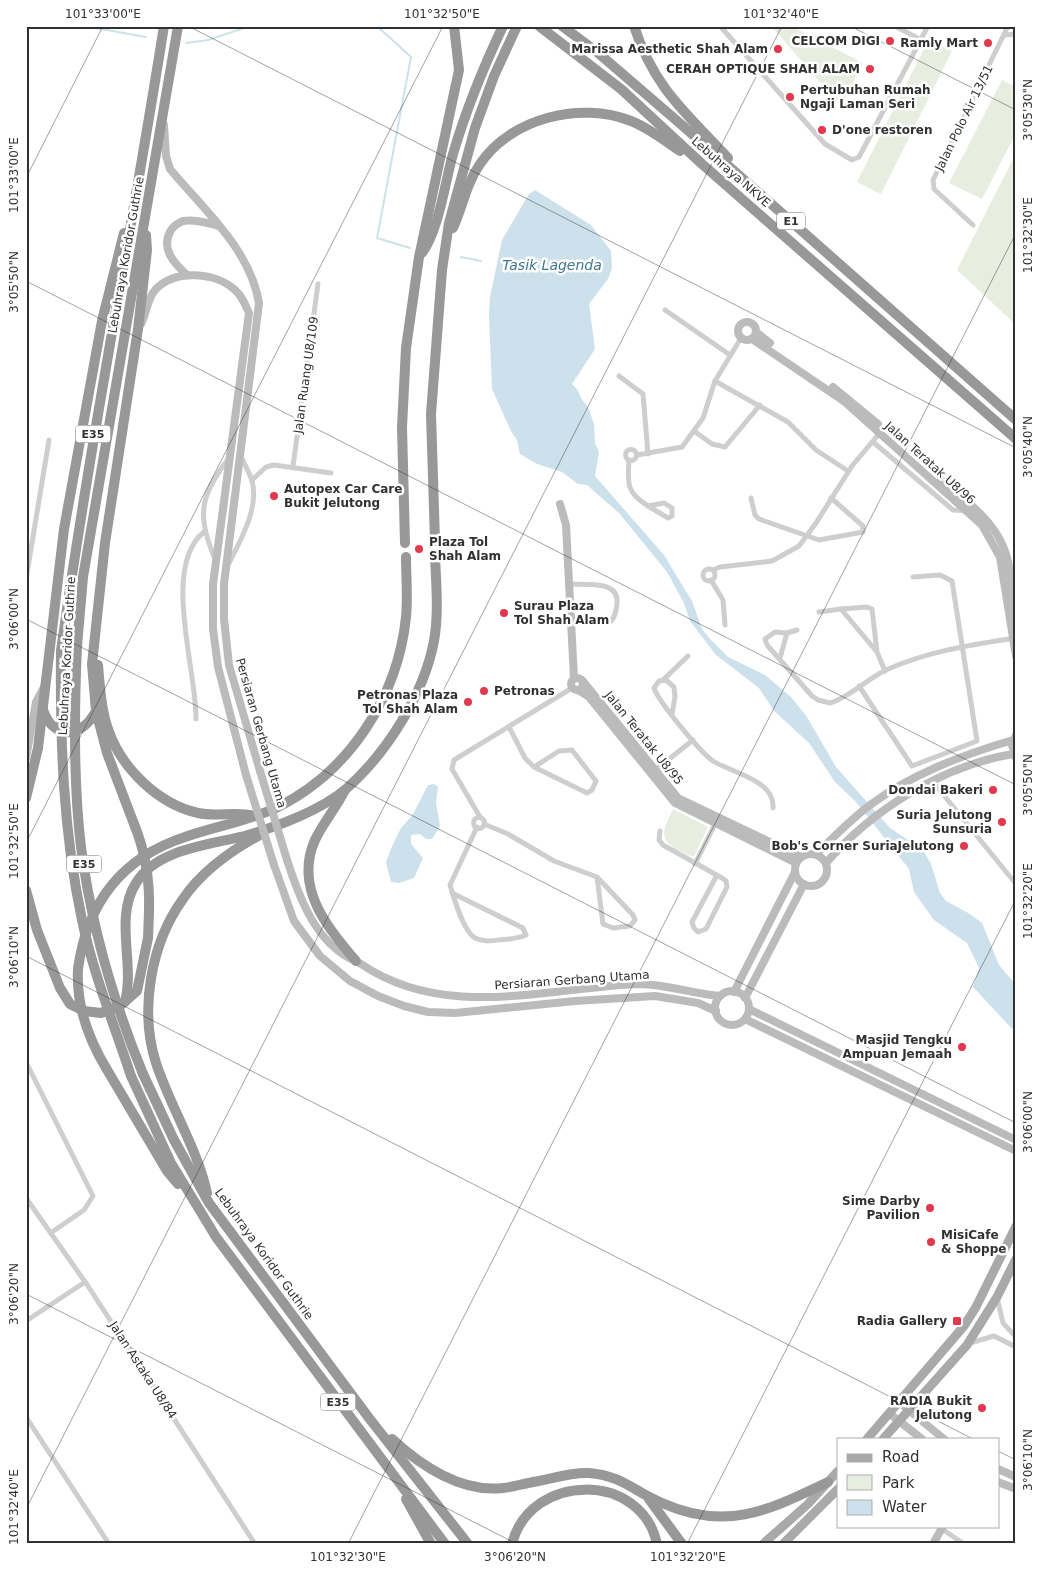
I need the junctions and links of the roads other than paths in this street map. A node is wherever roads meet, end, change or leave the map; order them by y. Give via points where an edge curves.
1 (164, 26) edge
2 (178, 26) edge
3 (454, 26) edge
4 (517, 26) edge
5 (539, 26) edge
6 (562, 26) edge
7 (570, 26) edge
8 (634, 26) edge
9 (720, 26) edge
10 (895, 26) edge
11 (928, 26) edge
12 (1008, 26) edge
13 (502, 29) edge
14 (1016, 34) edge
15 (1005, 35) junction
16 (921, 40) junction
17 (597, 52) junction
18 (163, 113) junction
19 (702, 164) junction
20 (769, 202) junction
21 (132, 219) junction
22 (973, 224) dead end
23 (219, 226) junction
24 (143, 227) junction
25 (447, 236) junction
26 (419, 257) junction
27 (187, 275) junction
28 (318, 284) dead end
29 (665, 310) dead end
30 (138, 329) junction
31 (754, 335) junction
32 (741, 338) junction
33 (730, 355) junction
34 (619, 376) dead end
35 (715, 381) junction
36 (760, 405) junction
37 (1016, 420) edge
38 (694, 431) junction
39 (882, 431) junction
40 (1016, 439) edge
41 (49, 440) dead end
42 (872, 442) junction
43 (648, 454) junction
44 (637, 455) junction
45 (240, 456) junction
46 (229, 458) junction
47 (629, 460) junction
48 (293, 466) junction
49 (848, 471) junction
50 (331, 472) dead end
51 (252, 480) junction
52 (751, 498) dead end
53 (831, 498) junction
54 (560, 504) dead end
55 (648, 506) dead end
56 (969, 512) junction
57 (204, 532) junction
58 (807, 536) junction
59 (435, 541) dead end
60 (406, 543) dead end
61 (435, 555) dead end
62 (406, 557) dead end
63 (215, 560) junction
64 (226, 568) junction
65 (713, 570) junction
66 (913, 577) dead end
67 (26, 579) edge
68 (711, 580) junction
69 (570, 584) junction
70 (842, 610) junction
71 (819, 612) dead end
72 (1016, 616) edge
73 (572, 619) junction
74 (725, 625) dead end
75 (797, 630) dead end
76 (787, 633) junction
77 (1014, 638) edge
78 (95, 642) junction
79 (961, 646) junction
80 (877, 652) junction
81 (688, 656) dead end
82 (1016, 656) edge
83 (780, 658) junction
84 (885, 671) junction
85 (578, 679) junction
86 (664, 680) junction
87 (45, 685) junction
88 (859, 686) junction
89 (575, 689) junction
90 (42, 710) junction
91 (96, 711) junction
92 (672, 714) junction
93 (196, 719) dead end
94 (509, 727) junction
95 (1014, 737) edge
96 (693, 740) junction
97 (1015, 756) edge
98 (26, 758) edge
99 (534, 767) junction
100 (653, 772) junction
101 (933, 782) junction
102 (346, 790) junction
103 (26, 798) edge
104 (773, 808) dead end
105 (256, 817) junction
106 (480, 817) junction
107 (484, 824) junction
108 (716, 824) junction
109 (477, 828) junction
110 (266, 829) junction
111 (660, 831) dead end
112 (816, 854) junction
113 (798, 860) junction
114 (826, 863) junction
115 (695, 864) junction
116 (795, 872) junction
117 (717, 875) junction
118 (597, 877) junction
119 (804, 884) junction
120 (1016, 884) edge
121 (26, 890) edge
122 (452, 893) junction
123 (26, 913) edge
124 (37, 930) junction
125 (356, 961) junction
126 (734, 992) junction
127 (720, 996) junction
128 (745, 998) junction
129 (125, 1002) junction
130 (749, 1008) junction
131 (716, 1011) junction
132 (745, 1019) junction
133 (26, 1062) edge
134 (1016, 1140) edge
135 (1016, 1151) edge
136 (191, 1197) junction
137 (26, 1198) edge
138 (209, 1203) junction
139 (1016, 1226) edge
140 (52, 1232) junction
141 (1016, 1259) edge
142 (85, 1282) junction
143 (997, 1297) junction
144 (26, 1321) edge
145 (1016, 1336) edge
146 (967, 1345) junction
147 (1016, 1348) edge
148 (900, 1403) junction
149 (908, 1411) junction
150 (890, 1414) junction
151 (26, 1417) edge
152 (369, 1418) junction
153 (898, 1421) junction
154 (868, 1438) edge
155 (884, 1438) edge
156 (921, 1438) edge
157 (943, 1438) edge
158 (1000, 1470) edge
159 (837, 1472) edge
160 (1016, 1477) edge
161 (828, 1482) junction
162 (399, 1483) junction
163 (1000, 1483) edge
164 (1016, 1489) edge
165 (837, 1490) edge
166 (644, 1492) junction
167 (942, 1528) edge
168 (944, 1528) edge
169 (109, 1544) edge
170 (255, 1544) edge
171 (431, 1544) edge
172 (445, 1544) edge
173 (468, 1544) edge
174 (512, 1544) edge
175 (657, 1544) edge
176 (682, 1544) edge
177 (763, 1544) edge
178 (783, 1544) edge
179 (932, 1544) edge
180 (964, 1544) edge

1 - 21 highway, Lebuhraya Koridor Guthrie / E35
2 - 18 highway, Lebuhraya Koridor Guthrie / E35
3 - 26 highway via 459,70
4 - 25 highway via 475,128
5 - 19 highway, Lebuhraya NKVE / E1 via 620,89
6 - 17 highway, Lebuhraya NKVE / E1
7 - 17 highway
8 - 20 highway via 646,57 674,102
9 - 16 street via 825,144 852,160 859,157
10 - 16 street
11 - 16 street
12 - 15 street, Jalan Polo Air 13/51
13 - 26 highway via 464,119 432,237
14 - 15 street
15 - 22 street, Jalan Polo Air 13/51 via 933,180 934,189
17 - 20 highway, Lebuhraya NKVE / E1
18 - 23 main road, Persiaran Gerbang Utama via 167,163
18 - 24 highway, Lebuhraya Koridor Guthrie / E35
19 - 25 highway via 630,120 585,113 557,115 509,135 489,152 467,188 457,219
19 - 40 highway, Lebuhraya NKVE / E1
20 - 37 highway, Lebuhraya NKVE / E1
21 - 87 highway via 122,236 86,409 64,529
21 - 136 highway, Lebuhraya Koridor Guthrie / E35, bridge via 92,440 61,651 63,789 73,874 92,960 131,1076
23 - 27 main road via 192,220 172,228 167,249
23 - 45 main road, Persiaran Gerbang Utama via 247,265 255,282 259,303
24 - 30 highway via 146,250
24 - 138 highway, Lebuhraya Koridor Guthrie / E35, bridge via 82,577 75,708 76,776 82,848 100,944 119,1007 144,1074 174,1140
25 - 59 highway via 431,414
26 - 60 highway via 408,329 403,394
27 - 30 main road via 175,277 157,288
27 - 46 main road, Persiaran Gerbang Utama via 216,280 232,287 244,301 248,313
28 - 48 street, Jalan Ruang U8/109
29 - 33 street
30 - 78 highway via 106,534
31 - 32 main road via 746,340
31 - 32 main road via 752,323 745,322 738,328
31 - 39 main road, Jalan Teratak U8/96
32 - 33 street
33 - 35 street
34 - 43 street via 643,394
35 - 36 street
35 - 38 street via 703,418
36 - 38 street via 725,447 712,444
36 - 49 street via 788,422 816,450
38 - 43 street via 679,450
39 - 42 street
39 - 56 main road, Jalan Teratak U8/96
39 - 72 main road, Jalan Teratak U8/96 via 980,513 994,529 1006,555
41 - 67 street
42 - 49 street
42 - 56 street via 953,510
43 - 44 street
44 - 47 street via 634,460
44 - 47 street via 634,450 629,450 626,455
45 - 51 street
45 - 64 main road, Persiaran Gerbang Utama
46 - 57 street via 210,487 204,505
46 - 63 main road, Persiaran Gerbang Utama
47 - 55 street via 630,488 633,495
48 - 50 street
48 - 51 street via 266,467
49 - 53 street
51 - 64 street via 250,519
52 - 58 street via 759,519
53 - 58 street
53 - 58 street via 863,526 863,532 820,540
54 - 69 main road via 566,524
56 - 77 main road, Jalan Teratak U8/96 via 988,532 1000,558
57 - 63 street
57 - 93 street via 194,540 188,552 183,603
58 - 65 street via 786,555 772,561
61 - 102 highway via 436,625 426,670 405,716 372,762
62 - 105 highway via 407,606 403,638 396,665 370,724 333,768 295,797
63 - 131 main road, Persiaran Gerbang Utama, bridge via 213,629 217,658 246,775 294,921 320,956 350,981 378,996 428,1012 455,1013 655,996 691,1002
64 - 125 main road, Persiaran Gerbang Utama, bridge via 224,618 228,664 286,860 303,904 319,930 344,956
65 - 68 street via 715,576
65 - 68 street via 708,568 703,574 705,579
66 - 79 street via 940,575 952,581
68 - 74 street via 722,600
69 - 73 main road
69 - 73 street via 608,587 618,595 616,614 611,621
70 - 71 street
70 - 80 street
70 - 80 street via 872,609
73 - 85 main road
75 - 76 street
76 - 83 street
76 - 83 street via 775,632 765,639
77 - 79 street
77 - 82 main road, Jalan Teratak U8/96
78 - 91 highway via 92,684
78 - 105 highway via 108,729 140,778 158,795 188,810 211,815 237,813
79 - 84 street
79 - 88 street via 978,738 976,743 912,766
80 - 84 street
81 - 86 street
83 - 88 street via 812,696 825,703
84 - 88 street
85 - 89 main road via 583,685
85 - 100 main road, Jalan Teratak U8/95
86 - 92 street via 674,687
86 - 92 street via 656,683 654,690
87 - 90 highway
87 - 98 main road via 36,702
89 - 94 street
89 - 100 main road, Jalan Teratak U8/95 via 589,697
90 - 91 highway via 53,728 66,733 83,728
90 - 103 highway via 38,748
91 - 129 highway, bridge via 107,753 142,845 149,880 148,938 141,976 137,991
92 - 96 street
94 - 99 street via 525,758
94 - 106 street via 458,756 452,764
95 - 97 main road
95 - 112 main road via 956,759 889,792
96 - 100 street
96 - 104 street via 713,761 767,789 774,801
97 - 101 main road via 968,766
99 - 99 street via 559,751 572,750 596,781 587,793
100 - 108 main road, Jalan Teratak U8/95 via 675,803
100 - 113 main road, Jalan Teratak U8/95 via 686,803
101 - 114 main road via 896,801 859,829
101 - 120 street
102 - 110 highway via 305,814
102 - 125 highway via 312,846 308,878 318,911 336,939
105 - 136 highway, bridge via 185,836 151,851 132,864 108,889 95,910 78,969 83,1019 106,1068 167,1171
106 - 107 street
106 - 109 street via 474,821
107 - 109 street
107 - 118 street via 514,837 554,861
108 - 113 main road, Jalan Teratak U8/95
108 - 115 street
109 - 122 street via 452,879
110 - 129 highway via 180,852 150,868 136,882 126,906 129,974
110 - 138 highway via 214,864 183,898 163,937 152,975 149,1023 156,1062 199,1168
111 - 115 street via 659,840 663,845
112 - 113 main road
112 - 114 main road
113 - 116 main road
114 - 119 main road via 826,874 820,883
115 - 117 street
116 - 119 main road
116 - 126 main road
117 - 117 street via 726,881 728,887 706,929 698,932 692,922
118 - 118 street via 603,924 613,928 630,926 634,922 633,914
119 - 128 main road
121 - 124 highway
122 - 122 street via 523,928 526,935 485,941 474,937 467,930
123 - 124 main road
124 - 129 highway via 60,988 70,1004 84,1012 100,1013
125 - 127 main road, Persiaran Gerbang Utama via 396,984 442,995 477,998 649,984
126 - 127 main road, Persiaran Gerbang Utama
126 - 128 main road
127 - 131 main road
128 - 130 main road
130 - 132 main road
130 - 134 main road
131 - 132 main road, Persiaran Gerbang Utama via 725,1024 736,1025
132 - 135 main road
133 - 140 street via 93,1196 84,1210
136 - 162 highway, Lebuhraya Koridor Guthrie / E35 via 231,1259
137 - 140 street, Jalan Astaka U8/84
138 - 152 highway, Lebuhraya Koridor Guthrie / E35
139 - 148 main road via 964,1326
140 - 142 street, Jalan Astaka U8/84
141 - 143 main road
142 - 144 street
142 - 170 street, Jalan Astaka U8/84
143 - 145 street via 1003,1323
143 - 146 main road
146 - 147 street via 994,1336
146 - 149 main road
148 - 149 main road
148 - 150 main road
149 - 153 main road
149 - 157 main road
150 - 153 main road
150 - 154 main road
151 - 169 street
152 - 166 highway via 401,1448 442,1476 472,1486 502,1488 587,1473 613,1476
152 - 173 highway, Lebuhraya Koridor Guthrie / E35
153 - 155 main road
153 - 156 main road
158 - 160 main road
159 - 161 main road
161 - 166 highway via 784,1504 736,1516 717,1517 675,1509
161 - 177 main road
162 - 171 highway
162 - 172 highway, Lebuhraya Koridor Guthrie / E35
163 - 164 main road
165 - 178 main road
166 - 176 highway
167 - 179 main road
168 - 180 street
174 - 175 highway via 519,1526 547,1498 581,1488 611,1494 634,1507 648,1523

